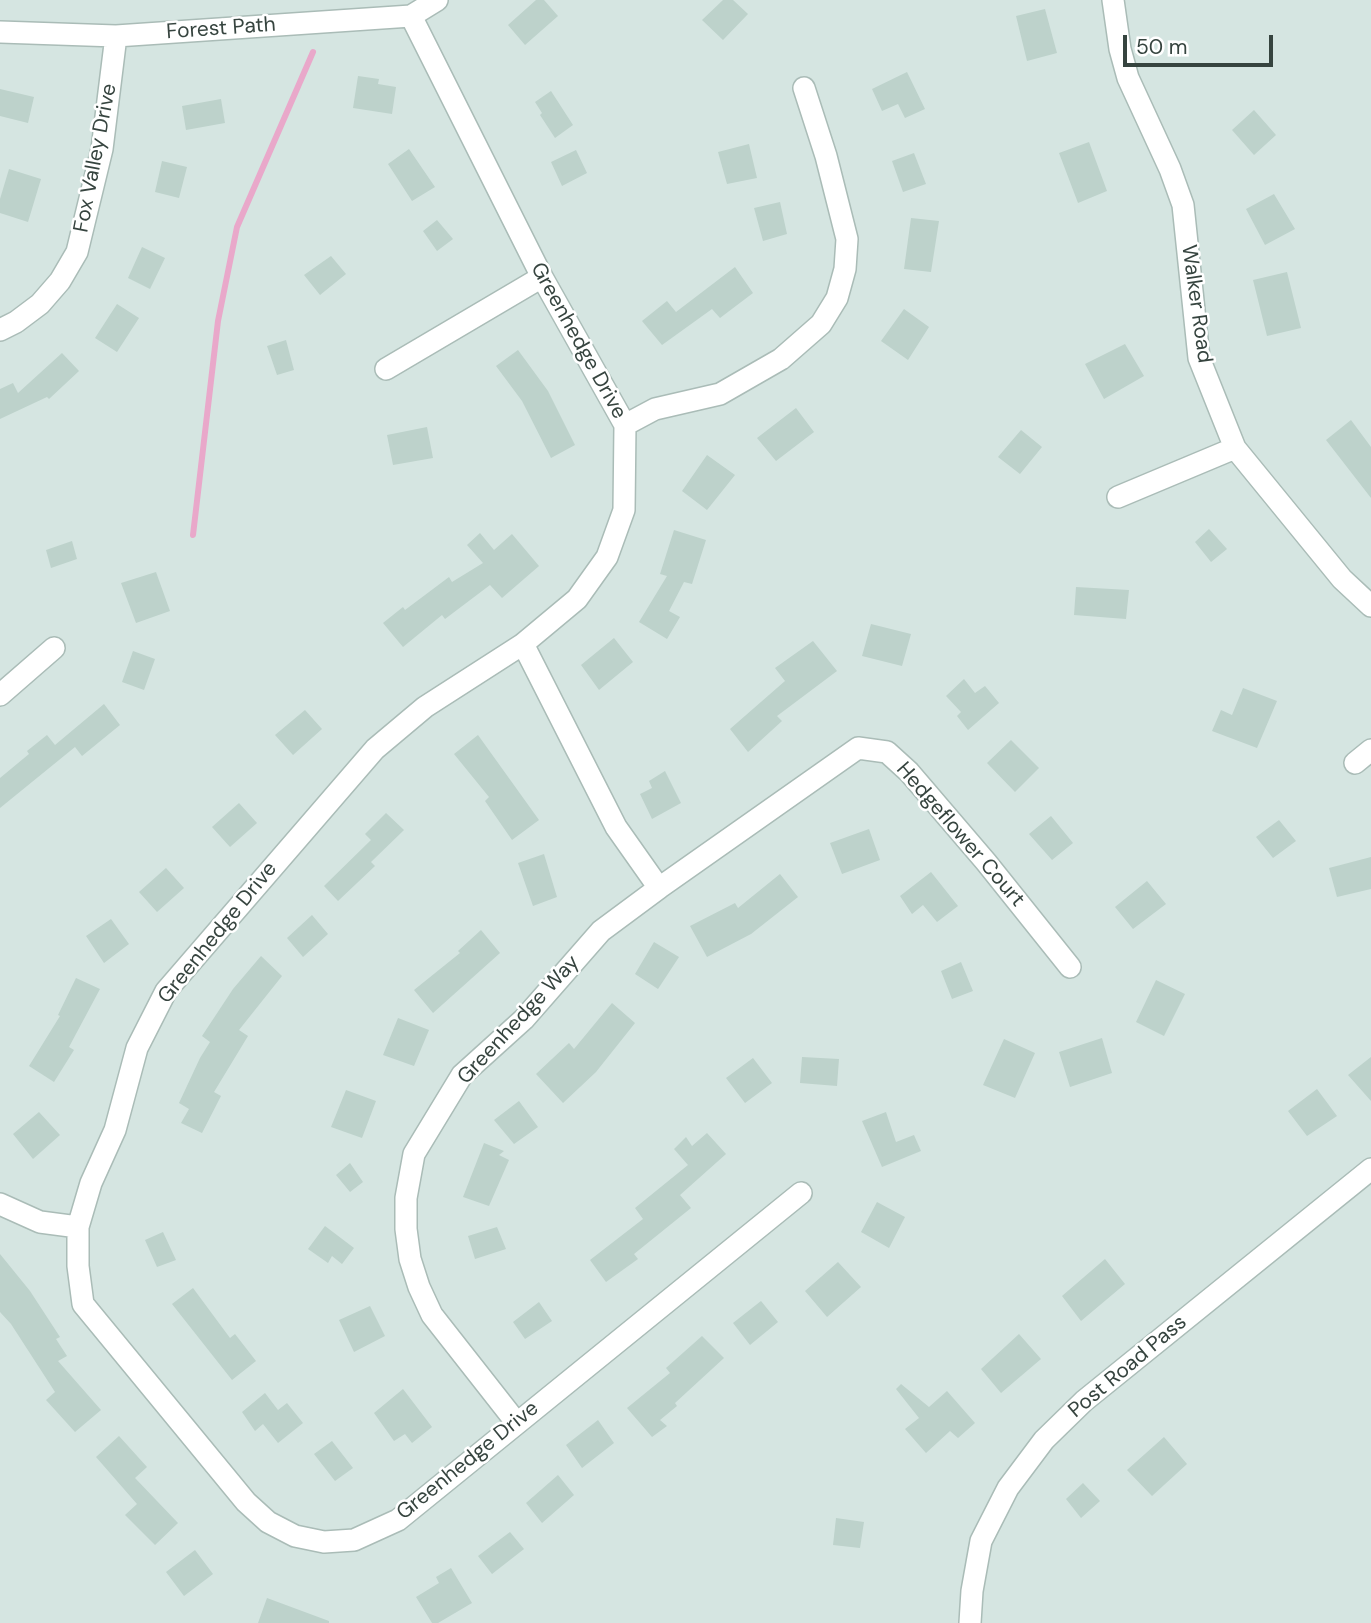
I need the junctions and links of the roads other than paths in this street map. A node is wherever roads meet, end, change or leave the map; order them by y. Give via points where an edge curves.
1 (437, 0) edge
2 (1113, 0) edge
3 (411, 16) junction
4 (0, 32) edge
5 (116, 36) junction
6 (804, 88) dead end
7 (542, 277) junction
8 (0, 330) edge
9 (386, 369) dead end
10 (625, 425) junction
11 (1236, 448) junction
12 (1118, 497) dead end
13 (1371, 606) edge
14 (523, 644) junction
15 (54, 648) dead end
16 (0, 695) edge
17 (659, 888) junction
18 (1070, 967) dead end
19 (1371, 1169) edge
20 (801, 1193) dead end
21 (0, 1204) edge
22 (78, 1227) junction
23 (516, 1422) junction
24 (970, 1623) edge

1 - 3 street, Forest Path
2 - 11 street, Walker Road via 1128,78 1183,205 1199,358
3 - 5 street, Forest Path
3 - 7 street, Greenhedge Drive
4 - 5 street, Forest Path
5 - 8 street, Fox Valley Drive via 102,149 77,252 40,304
6 - 10 street via 848,239 836,298 821,324 781,359 720,394 655,409
7 - 9 street
7 - 10 street, Greenhedge Drive
10 - 14 street, Greenhedge Drive via 624,510 607,557 577,599
11 - 12 street
11 - 13 street, Walker Road via 1342,579
14 - 17 street via 617,827
14 - 22 street, Greenhedge Drive via 425,707 374,749 166,991 137,1048 115,1130 91,1183
15 - 16 street
17 - 18 street, Hedgeflower Court via 858,748 887,752 935,802
17 - 23 street, Greenhedge Way via 601,931 524,1019 462,1076 414,1154 406,1229 419,1287 432,1315
19 - 24 street, Post Road Pass via 1084,1401 1044,1440 1008,1489 981,1541
20 - 23 street, Greenhedge Drive
21 - 22 street via 40,1222
22 - 23 street, Greenhedge Drive via 83,1304 247,1502 268,1522 295,1536 324,1542 354,1540 398,1520

